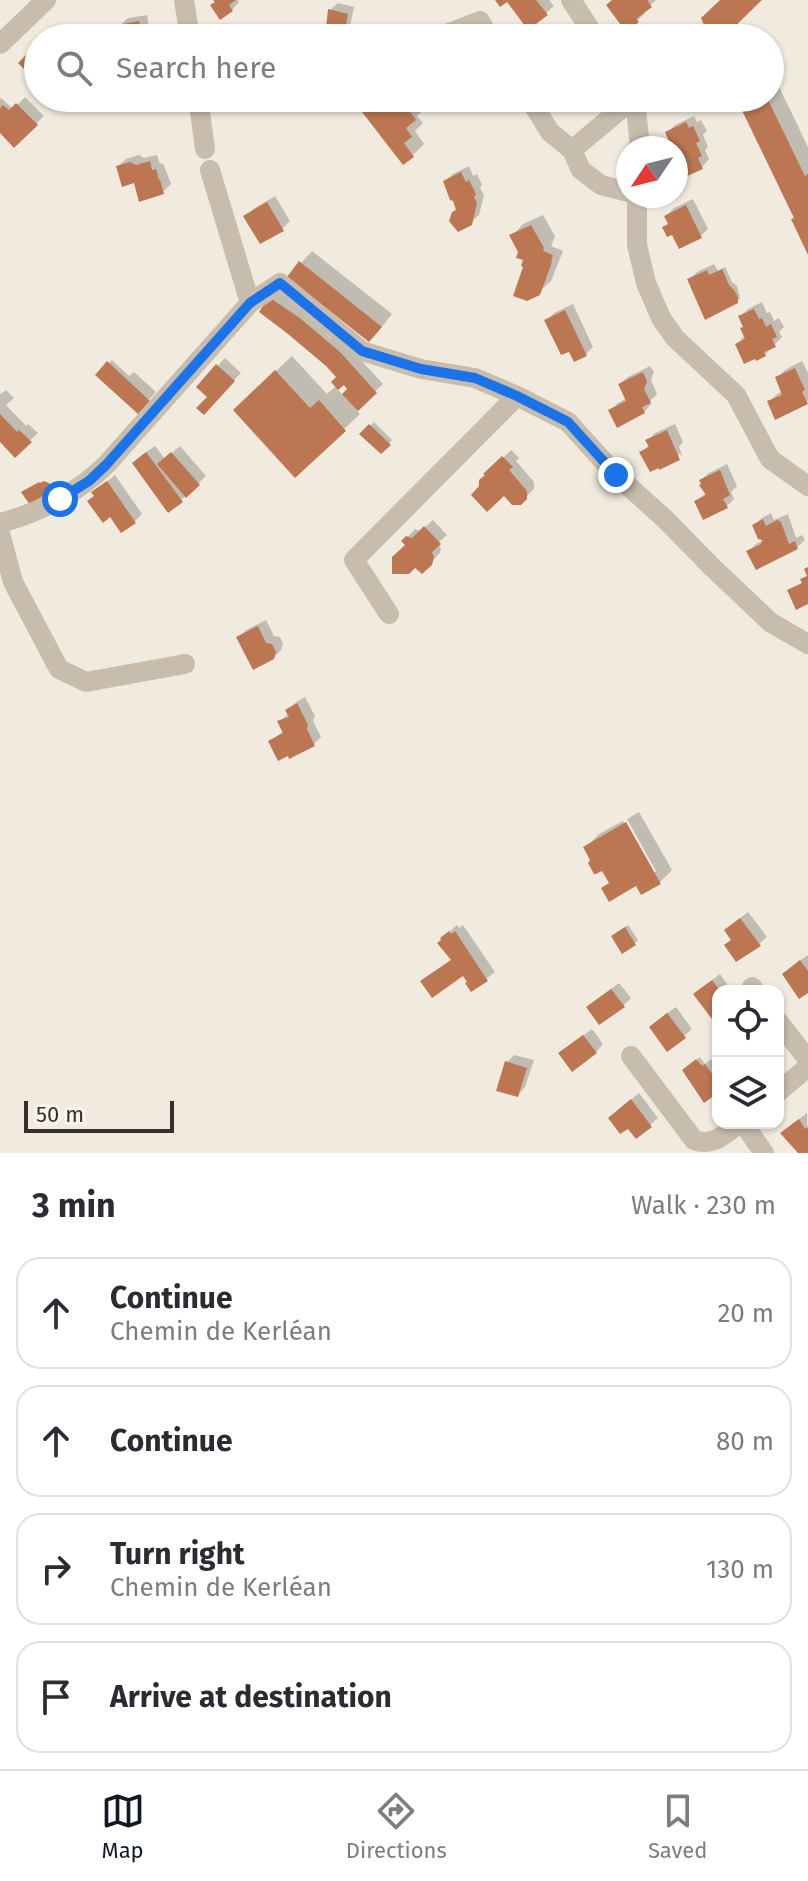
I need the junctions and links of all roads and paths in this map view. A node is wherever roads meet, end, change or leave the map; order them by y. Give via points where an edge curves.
1 (46, 0) edge
2 (184, 0) edge
3 (573, 1) edge
4 (188, 24) edge
5 (587, 24) edge
6 (0, 44) edge
7 (200, 112) edge
8 (538, 112) edge
9 (618, 112) edge
10 (636, 112) edge
11 (639, 136) edge
12 (205, 149) dead end
13 (572, 150) junction
14 (210, 170) dead end
15 (616, 189) edge
16 (637, 208) edge
17 (250, 303) junction
18 (517, 396) junction
19 (808, 486) edge
20 (0, 523) edge
21 (0, 533) edge
22 (389, 614) dead end
23 (808, 644) edge
24 (185, 664) dead end
25 (784, 1029) edge
26 (631, 1056) dead end
27 (808, 1060) edge
28 (808, 1067) edge
29 (784, 1087) edge
30 (733, 1129) edge
31 (746, 1129) edge
32 (764, 1153) edge

1 - 6 street
2 - 4 street
3 - 5 street
7 - 12 street
8 - 13 street via 550,132
9 - 13 street
10 - 11 street
13 - 15 street via 581,170
14 - 17 street
16 - 19 street via 637,245 661,318 736,395 770,459
17 - 18 street via 280,283 362,351 475,378
17 - 20 street via 89,481 31,513
18 - 22 street via 354,560
18 - 23 street via 568,422 770,622
21 - 24 street via 13,582 59,669 86,682
25 - 27 street
26 - 30 street via 694,1140 705,1144
28 - 29 street
31 - 32 street

